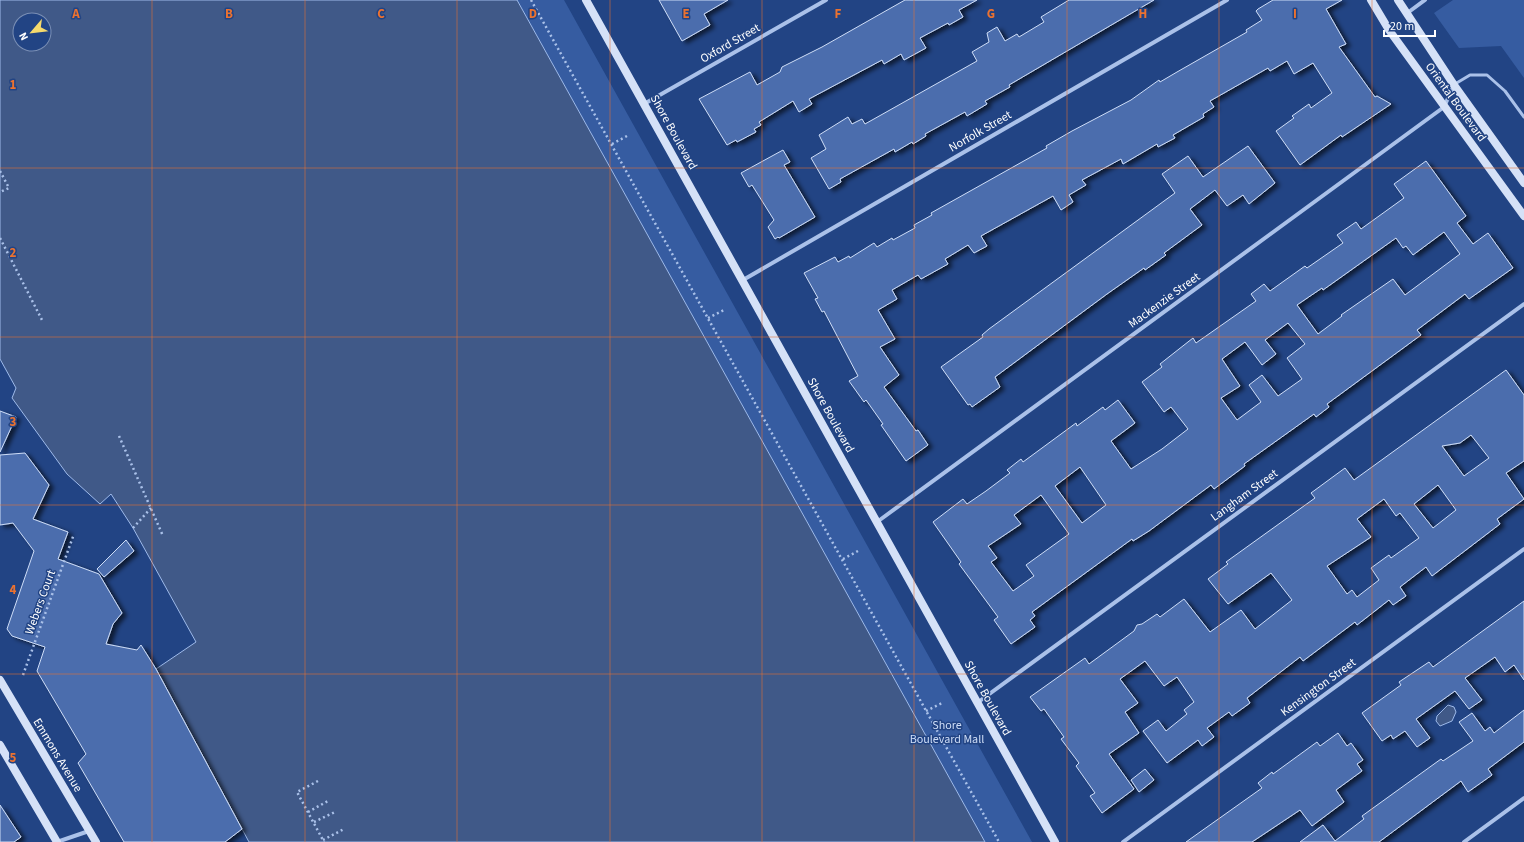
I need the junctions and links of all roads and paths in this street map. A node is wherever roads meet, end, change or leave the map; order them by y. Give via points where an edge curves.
1 (531, 0) edge
2 (586, 0) edge
3 (826, 0) edge
4 (1226, 0) edge
5 (1371, 0) edge
6 (1398, 0) edge
7 (1425, 0) edge
8 (1406, 14) junction
9 (1454, 84) junction
10 (644, 104) junction
11 (1444, 107) junction
12 (1524, 117) edge
13 (627, 136) dead end
14 (612, 144) junction
15 (0, 171) edge
16 (1524, 183) edge
17 (0, 192) edge
18 (1524, 216) edge
19 (0, 238) edge
20 (743, 280) junction
21 (1524, 304) edge
22 (724, 310) dead end
23 (708, 318) junction
24 (42, 320) dead end
25 (119, 436) dead end
26 (151, 508) junction
27 (877, 523) junction
28 (133, 528) dead end
29 (74, 534) dead end
30 (163, 536) dead end
31 (1524, 549) edge
32 (858, 551) dead end
33 (842, 558) junction
34 (23, 675) dead end
35 (0, 680) edge
36 (977, 703) junction
37 (942, 704) dead end
38 (926, 711) junction
39 (960, 736) dead end
40 (944, 744) junction
41 (0, 745) edge
42 (318, 781) dead end
43 (1524, 798) edge
44 (328, 801) dead end
45 (308, 812) junction
46 (335, 812) dead end
47 (314, 822) junction
48 (344, 829) dead end
49 (89, 831) junction
50 (324, 841) edge
51 (57, 842) edge
52 (96, 842) edge
53 (999, 842) edge
54 (1055, 842) edge
55 (1123, 842) edge
56 (1464, 842) edge

1 - 14 path
2 - 10 main road, Shore Boulevard
3 - 10 street, Oxford Street
4 - 20 street, Norfolk Street
5 - 11 main road, Oriental Boulevard via 1389,30
6 - 8 main road, Oriental Boulevard
7 - 8 street
8 - 9 main road, Oriental Boulevard
9 - 11 street
9 - 12 lane via 1470,75 1487,75 1504,91
9 - 16 main road, Oriental Boulevard
10 - 20 main road, Shore Boulevard
11 - 18 main road, Oriental Boulevard
11 - 27 street, Mackenzie Street
13 - 14 path
14 - 23 path
15 - 17 path via 9,188
19 - 24 path
20 - 27 main road, Shore Boulevard
21 - 36 street, Langham Street
22 - 23 path
23 - 33 path
25 - 26 path
26 - 28 path
26 - 30 path
27 - 36 main road, Shore Boulevard
29 - 34 path, Webers Court
31 - 55 street, Kensington Street
32 - 33 path
33 - 38 path
35 - 49 main road, Emmons Avenue
36 - 54 main road, Shore Boulevard
37 - 38 path
38 - 40 path
39 - 40 path
40 - 53 path
41 - 51 main road
42 - 45 path via 297,792
43 - 56 street
44 - 45 path
45 - 47 path
46 - 47 path
47 - 50 path
48 - 50 path
49 - 51 street
49 - 52 main road, Emmons Avenue

